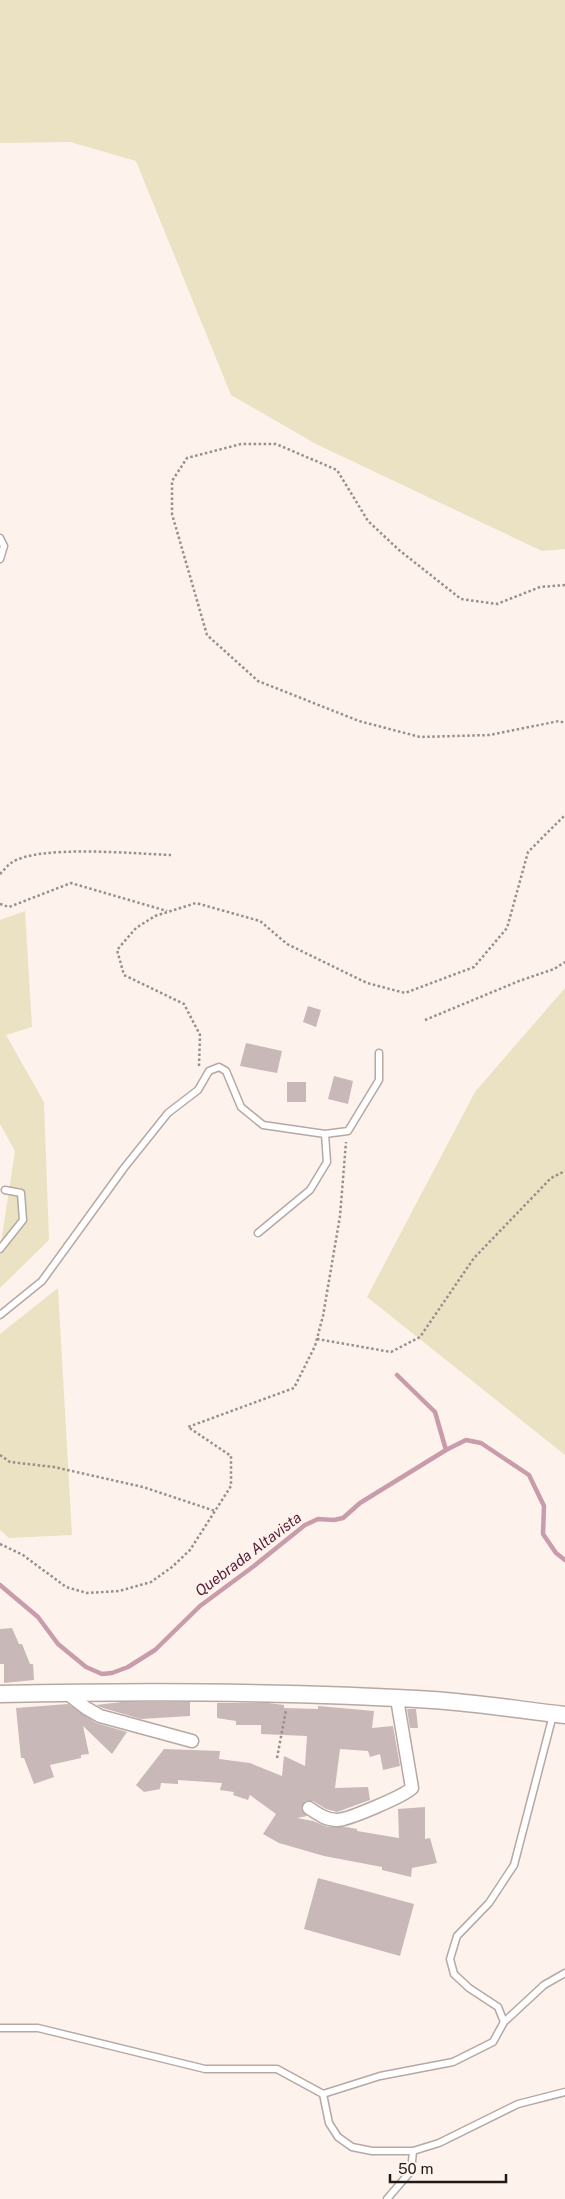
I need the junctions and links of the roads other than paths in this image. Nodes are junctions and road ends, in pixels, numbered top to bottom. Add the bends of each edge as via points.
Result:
1 (0, 538) edge
2 (0, 559) edge
3 (379, 1053) dead end
4 (324, 1134) junction
5 (5, 1190) dead end
6 (258, 1233) dead end
7 (0, 1249) edge
8 (0, 1315) edge
9 (0, 1694) edge
10 (68, 1694) junction
11 (397, 1699) junction
12 (559, 1714) edge
13 (192, 1741) dead end
14 (309, 1808) dead end
15 (565, 1973) edge
16 (504, 2022) junction
17 (0, 2028) edge
18 (565, 2092) edge
19 (323, 2094) junction
20 (413, 2151) junction
21 (387, 2199) edge

1 - 2 lane via 4,546
3 - 4 lane via 379,1080 348,1131
4 - 6 lane via 327,1162 310,1190
4 - 8 lane via 263,1124 241,1107 226,1071 218,1066 209,1071 198,1090 168,1113 124,1168 42,1281
5 - 7 lane via 22,1192 23,1220
9 - 10 street
10 - 11 street via 218,1692
10 - 13 street via 100,1716
11 - 12 street
11 - 14 street via 412,1788 377,1806 337,1820 322,1817
12 - 16 lane via 514,1865 488,1903 457,1936 450,1959 454,1974 468,1988 498,2007
15 - 16 lane via 544,1985
16 - 19 lane via 493,2042 453,2062 380,2076
17 - 19 lane via 38,2028 205,2069 277,2070
18 - 20 lane via 518,2104 440,2143
19 - 20 lane via 329,2122 338,2137 352,2147 372,2151
20 - 21 lane via 411,2171

